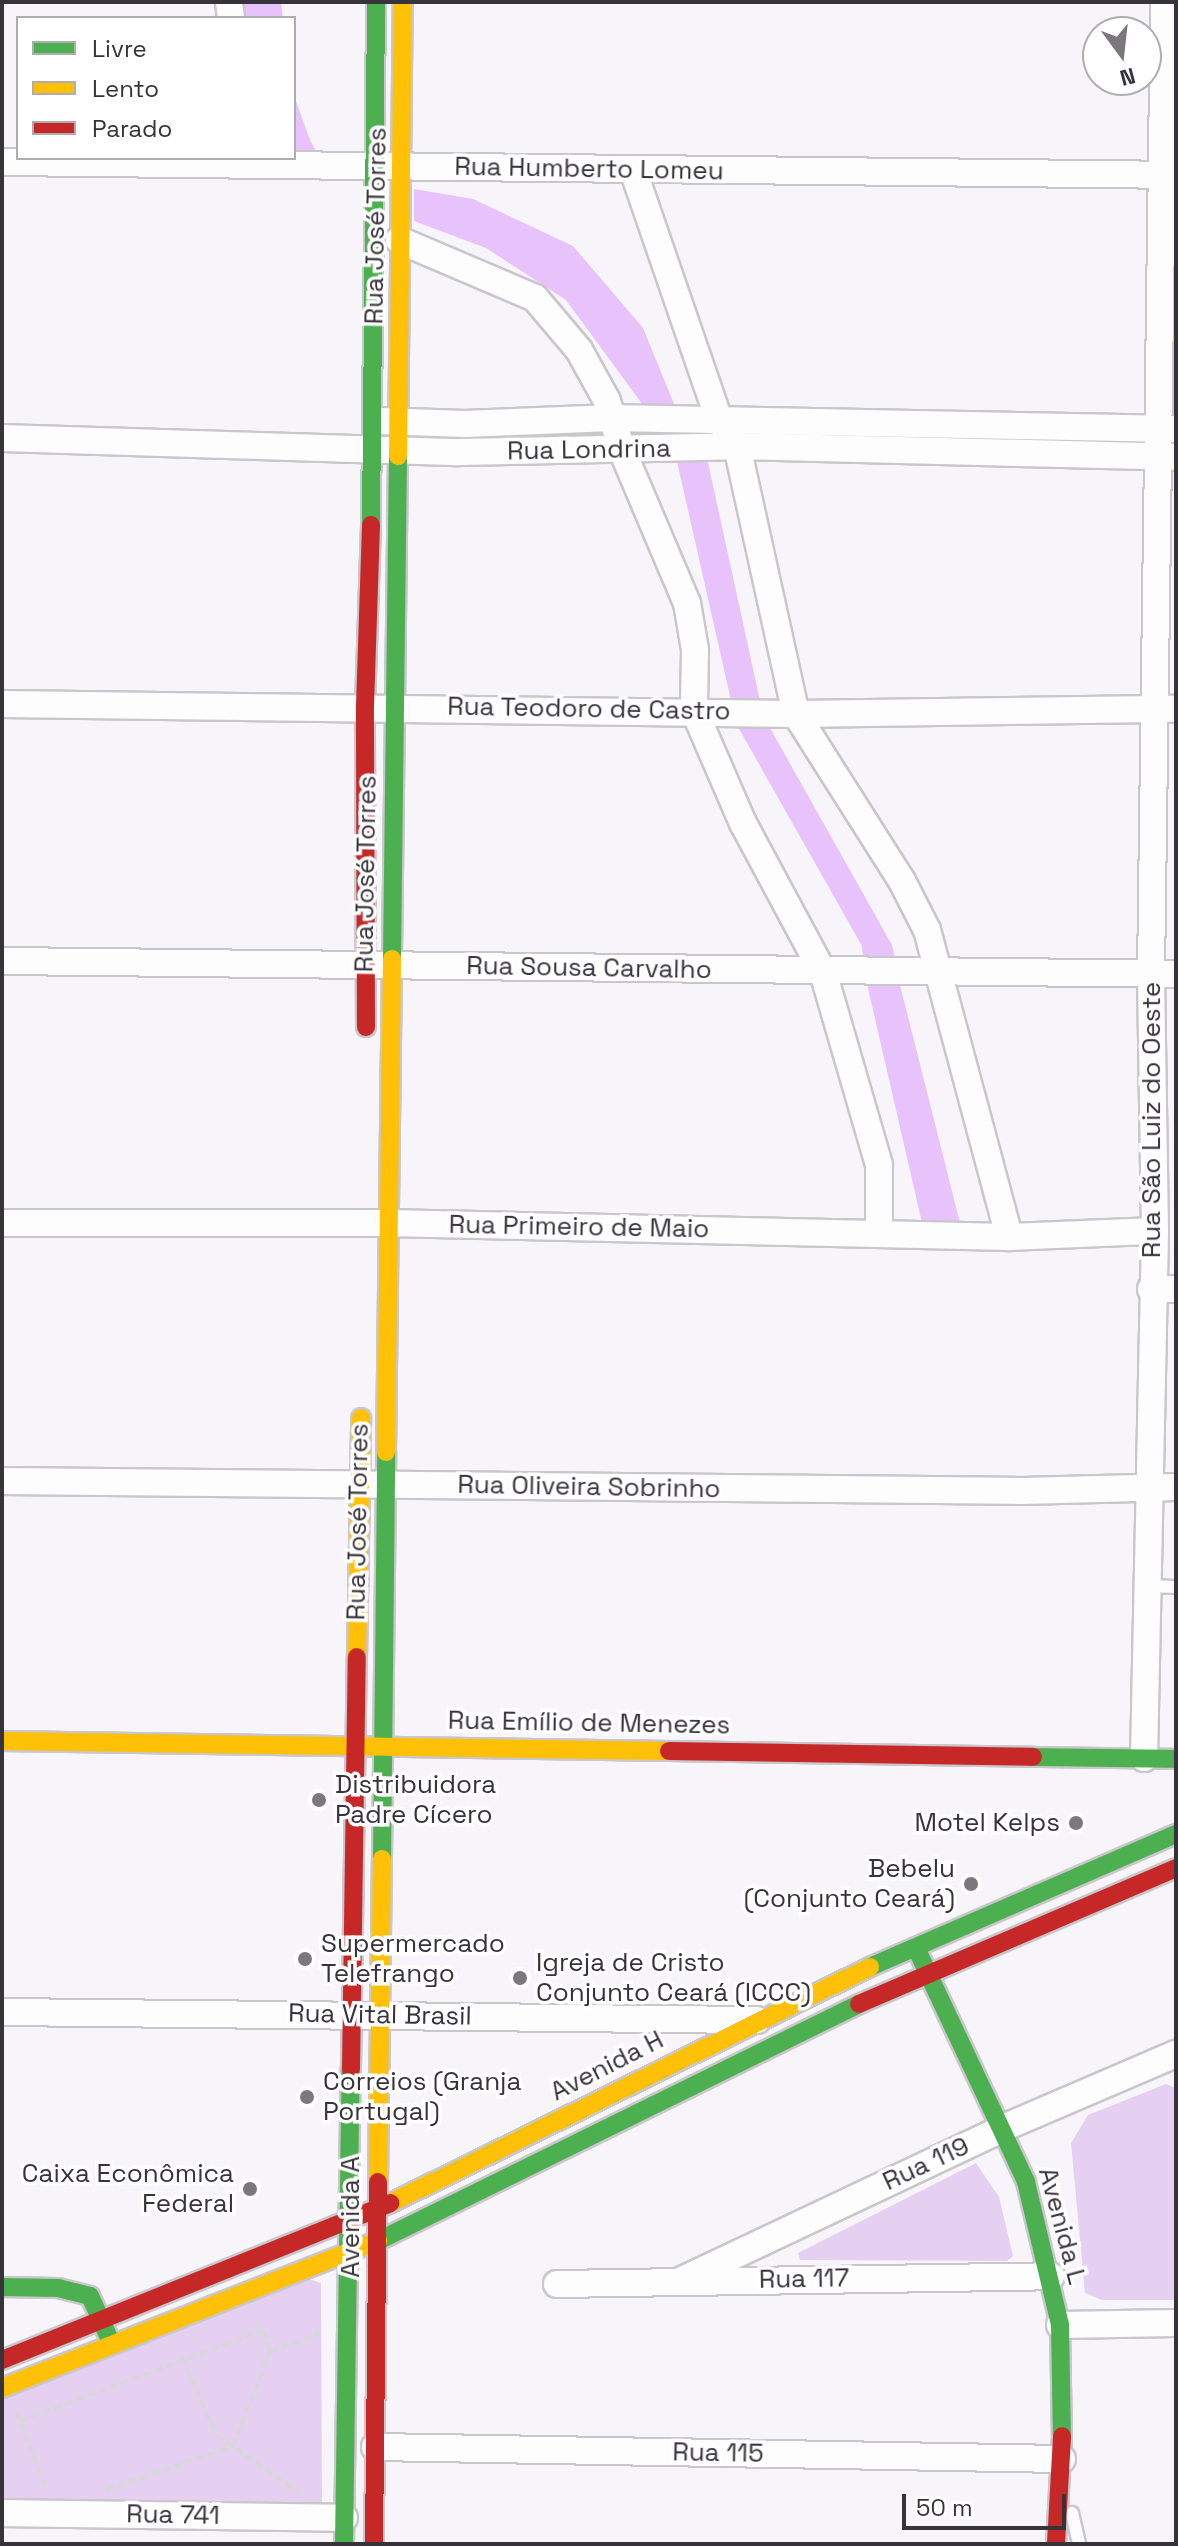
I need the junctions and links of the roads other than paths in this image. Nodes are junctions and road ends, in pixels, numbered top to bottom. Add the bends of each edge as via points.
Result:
1 (376, 2) edge
2 (403, 2) edge
3 (1164, 2) edge
4 (2, 162) edge
5 (252, 162) edge
6 (390, 165) junction
7 (633, 170) junction
8 (1169, 175) edge
9 (399, 240) junction
10 (612, 418) junction
11 (374, 420) junction
12 (719, 420) junction
13 (402, 422) junction
14 (1167, 429) edge
15 (2, 438) edge
16 (737, 446) junction
17 (387, 450) junction
18 (622, 450) junction
19 (1167, 456) edge
20 (2, 704) edge
21 (365, 706) junction
22 (394, 706) junction
23 (1165, 709) edge
24 (694, 710) junction
25 (796, 714) junction
26 (2, 961) edge
27 (379, 964) junction
28 (940, 970) junction
29 (823, 972) junction
30 (1164, 974) edge
31 (366, 1040) dead end
32 (1166, 1159) edge
33 (2, 1223) edge
34 (369, 1224) junction
35 (1155, 1231) junction
36 (879, 1234) junction
37 (1009, 1237) junction
38 (1163, 1289) edge
39 (361, 1393) dead end
40 (2, 1481) edge
41 (372, 1485) junction
42 (1149, 1487) junction
43 (1176, 1487) edge
44 (1148, 1586) junction
45 (1176, 1587) edge
46 (2, 1741) edge
47 (356, 1746) junction
48 (382, 1746) junction
49 (1144, 1758) junction
50 (1176, 1759) edge
51 (1176, 1834) edge
52 (1176, 1868) edge
53 (915, 1945) junction
54 (927, 1971) junction
55 (2, 2012) edge
56 (351, 2014) junction
57 (383, 2015) junction
58 (757, 2020) junction
59 (1176, 2054) edge
60 (1003, 2128) junction
61 (379, 2209) junction
62 (350, 2221) junction
63 (378, 2241) junction
64 (350, 2251) junction
65 (1051, 2276) junction
66 (680, 2281) junction
67 (557, 2284) dead end
68 (2, 2287) edge
69 (102, 2320) junction
70 (1176, 2323) edge
71 (1060, 2325) junction
72 (112, 2346) junction
73 (2, 2360) edge
74 (7, 2394) edge
75 (375, 2447) junction
76 (1062, 2459) junction
77 (2, 2513) edge
78 (344, 2518) junction
79 (1077, 2540) edge
80 (344, 2544) edge
81 (374, 2544) edge
82 (1056, 2544) edge

1 - 6 street, Rua José Torres
2 - 6 street, Rua José Torres
3 - 8 street, Rua São Luiz do Oeste
4 - 5 street, Rua Humberto Lomeu
5 - 6 street, Rua Humberto Lomeu
6 - 7 street, Rua Humberto Lomeu
6 - 9 street, Rua José Torres
6 - 11 street, Rua José Torres
7 - 8 street, Rua Humberto Lomeu
7 - 12 street
8 - 14 street, Rua São Luiz do Oeste
9 - 10 street via 535,298 579,350
9 - 13 street, Rua José Torres
10 - 12 street, Rua Londrina
10 - 13 street, Rua Londrina
10 - 18 street
11 - 13 street, Rua Londrina
11 - 17 street, Rua José Torres
12 - 14 street, Rua Londrina
12 - 16 street
13 - 17 street, Rua José Torres
14 - 19 street, Rua São Luiz do Oeste
15 - 17 street, Rua Londrina
16 - 18 street, Rua Londrina
16 - 19 street, Rua Londrina
16 - 25 street
17 - 18 street, Rua Londrina
17 - 21 street, Rua José Torres
17 - 22 street, Rua José Torres
18 - 24 street via 687,603 695,650
19 - 23 street, Rua São Luiz do Oeste
20 - 21 street, Rua Teodoro de Castro
21 - 22 street, Rua Teodoro de Castro
21 - 27 street, Rua José Torres
22 - 24 street, Rua Teodoro de Castro
22 - 27 street, Rua José Torres
23 - 25 street, Rua Teodoro de Castro
23 - 30 street, Rua São Luiz do Oeste
24 - 25 street, Rua Teodoro de Castro
24 - 29 street via 743,823
25 - 28 street via 902,881
26 - 27 street, Rua Sousa Carvalho
27 - 29 street, Rua Sousa Carvalho
27 - 31 street, Rua José Torres
27 - 34 street, Rua José Torres
28 - 29 street, Rua Sousa Carvalho
28 - 30 street, Rua Sousa Carvalho
28 - 37 street
29 - 36 street via 879,1165
30 - 32 street, Rua São Luiz do Oeste
32 - 35 street, Rua São Luiz do Oeste
33 - 34 street, Rua Primeiro de Maio
34 - 36 street, Rua Primeiro de Maio
34 - 41 street, Rua José Torres
35 - 37 street, Rua Primeiro de Maio
35 - 38 street, Rua São Luiz do Oeste
36 - 37 street, Rua Primeiro de Maio
38 - 42 street, Rua São Luiz do Oeste
39 - 41 street, Rua José Torres
40 - 41 street, Rua Oliveira Sobrinho
41 - 42 street, Rua Oliveira Sobrinho via 1006,1491
41 - 47 street, Rua José Torres
41 - 48 street, Rua José Torres
42 - 43 street, Rua Oliveira Sobrinho
42 - 44 street, Rua São Luiz do Oeste
44 - 45 lane
44 - 49 street, Rua São Luiz do Oeste
46 - 47 street, Rua Emílio de Menezes
47 - 48 street, Rua Emílio de Menezes
47 - 56 street, Avenida A
48 - 49 street, Rua Emílio de Menezes
48 - 57 street, Avenida A
49 - 50 street, Rua Emílio de Menezes
51 - 53 street, Avenida H
52 - 54 street
53 - 54 street, Avenida L
53 - 58 street, Avenida H
54 - 60 street, Avenida L
54 - 63 street
55 - 56 street, Rua Vital Brasil
56 - 57 street, Rua Vital Brasil
56 - 62 street, Avenida A
57 - 58 street, Rua Vital Brasil
57 - 61 street, Avenida A
58 - 61 street, Avenida H
59 - 60 street, Rua 119
60 - 65 street, Avenida L via 1026,2182
60 - 66 street, Rua 119
61 - 62 street, Avenida H
61 - 63 street, Avenida A
62 - 64 street, Avenida A
62 - 69 street, Avenida H
63 - 64 street
63 - 75 street, Avenida A
64 - 72 street
64 - 78 street, Avenida A
65 - 66 street, Rua 117
65 - 71 street, Avenida L
66 - 67 street, Rua 117
68 - 69 street via 58,2288 90,2296
69 - 72 street
69 - 73 street, Avenida H
70 - 71 street
71 - 76 street, Avenida L
72 - 74 street
75 - 76 street, Rua 115
75 - 81 street, Avenida A
76 - 79 lane
76 - 82 street, Avenida L
77 - 78 street, Rua 741
78 - 80 street, Avenida A

